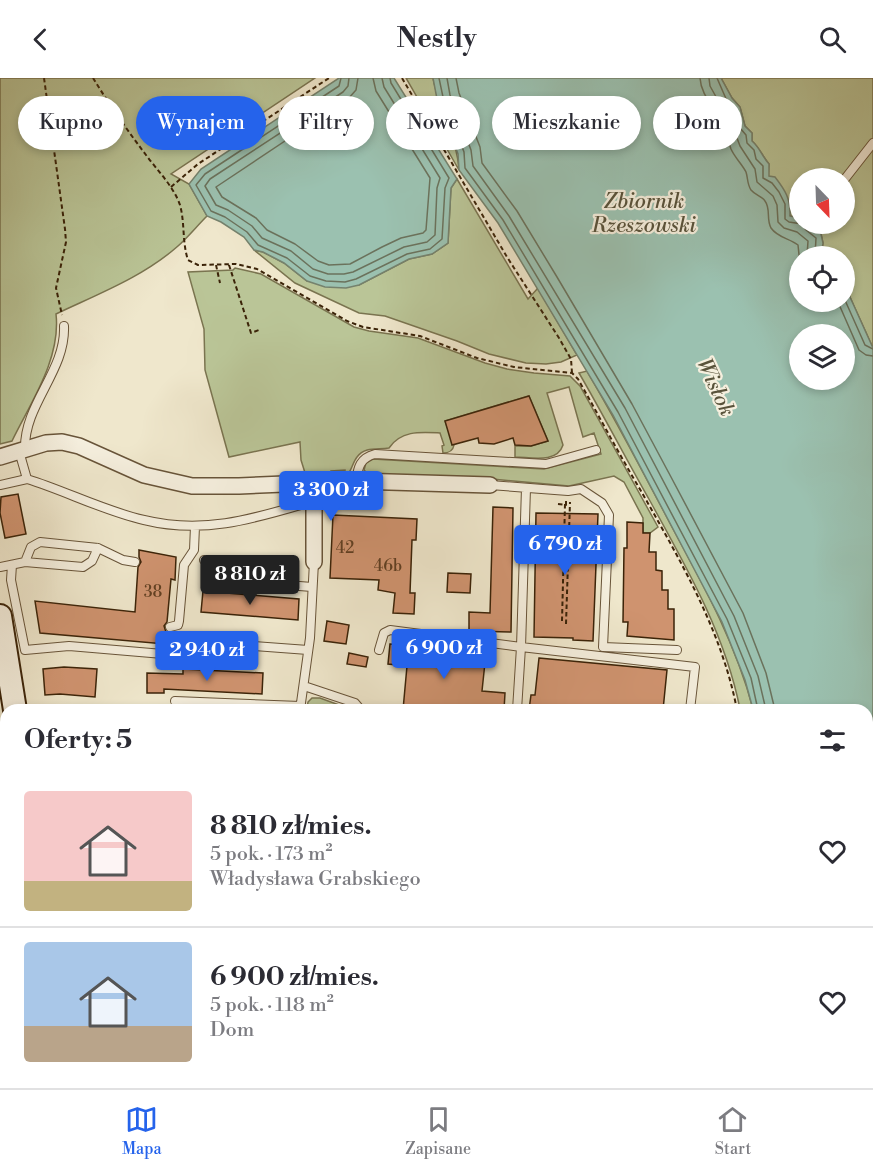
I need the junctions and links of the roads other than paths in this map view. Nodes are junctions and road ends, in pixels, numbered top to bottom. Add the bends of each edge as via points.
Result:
1 (873, 143) edge
2 (853, 168) edge
3 (64, 326) road end
4 (22, 450) junction
5 (596, 450) dead end
6 (0, 457) edge
7 (27, 479) junction
8 (356, 481) junction
9 (314, 483) junction
10 (0, 485) edge
11 (490, 485) joint
12 (526, 488) junction
13 (315, 501) junction
14 (195, 526) junction
15 (98, 548) junction
16 (204, 560) dead end
17 (25, 562) junction
18 (135, 562) dead end
19 (314, 562) joint
20 (12, 565) junction
21 (0, 567) edge
22 (312, 587) junction
23 (0, 616) edge
24 (170, 627) dead end
25 (197, 642) dead end
26 (520, 648) junction
27 (308, 650) junction
28 (380, 650) dead end
29 (677, 650) dead end
30 (15, 652) junction
31 (163, 654) dead end
32 (303, 686) junction
33 (175, 701) dead end
34 (15, 704) edge
35 (229, 704) edge
36 (301, 704) edge
37 (356, 704) edge
38 (517, 704) edge
39 (691, 704) edge

1 - 2 lane
3 - 4 lane via 61,354 30,418
4 - 6 street
4 - 7 lane
4 - 9 street via 46,443 69,443 144,475 192,486
5 - 8 lane via 546,464 375,454 359,464
7 - 10 lane
7 - 14 lane via 115,512
8 - 9 street
8 - 11 street
9 - 13 street
11 - 12 lane
12 - 26 lane
12 - 29 lane via 581,489 602,503 609,515 603,647
13 - 14 lane via 245,521
13 - 19 street
14 - 24 lane via 194,550 184,565 179,621
15 - 17 lane via 92,561 83,567
15 - 17 lane via 40,542 31,547
15 - 18 lane
16 - 22 lane via 274,584
17 - 20 lane
19 - 22 lane
20 - 21 lane
20 - 30 lane
22 - 27 lane
23 - 30 street
25 - 27 lane
26 - 28 lane via 390,630 384,633
26 - 38 lane
26 - 39 lane via 695,668
27 - 32 lane
30 - 31 lane via 69,646
30 - 34 street
32 - 36 lane
32 - 37 lane
33 - 35 lane

